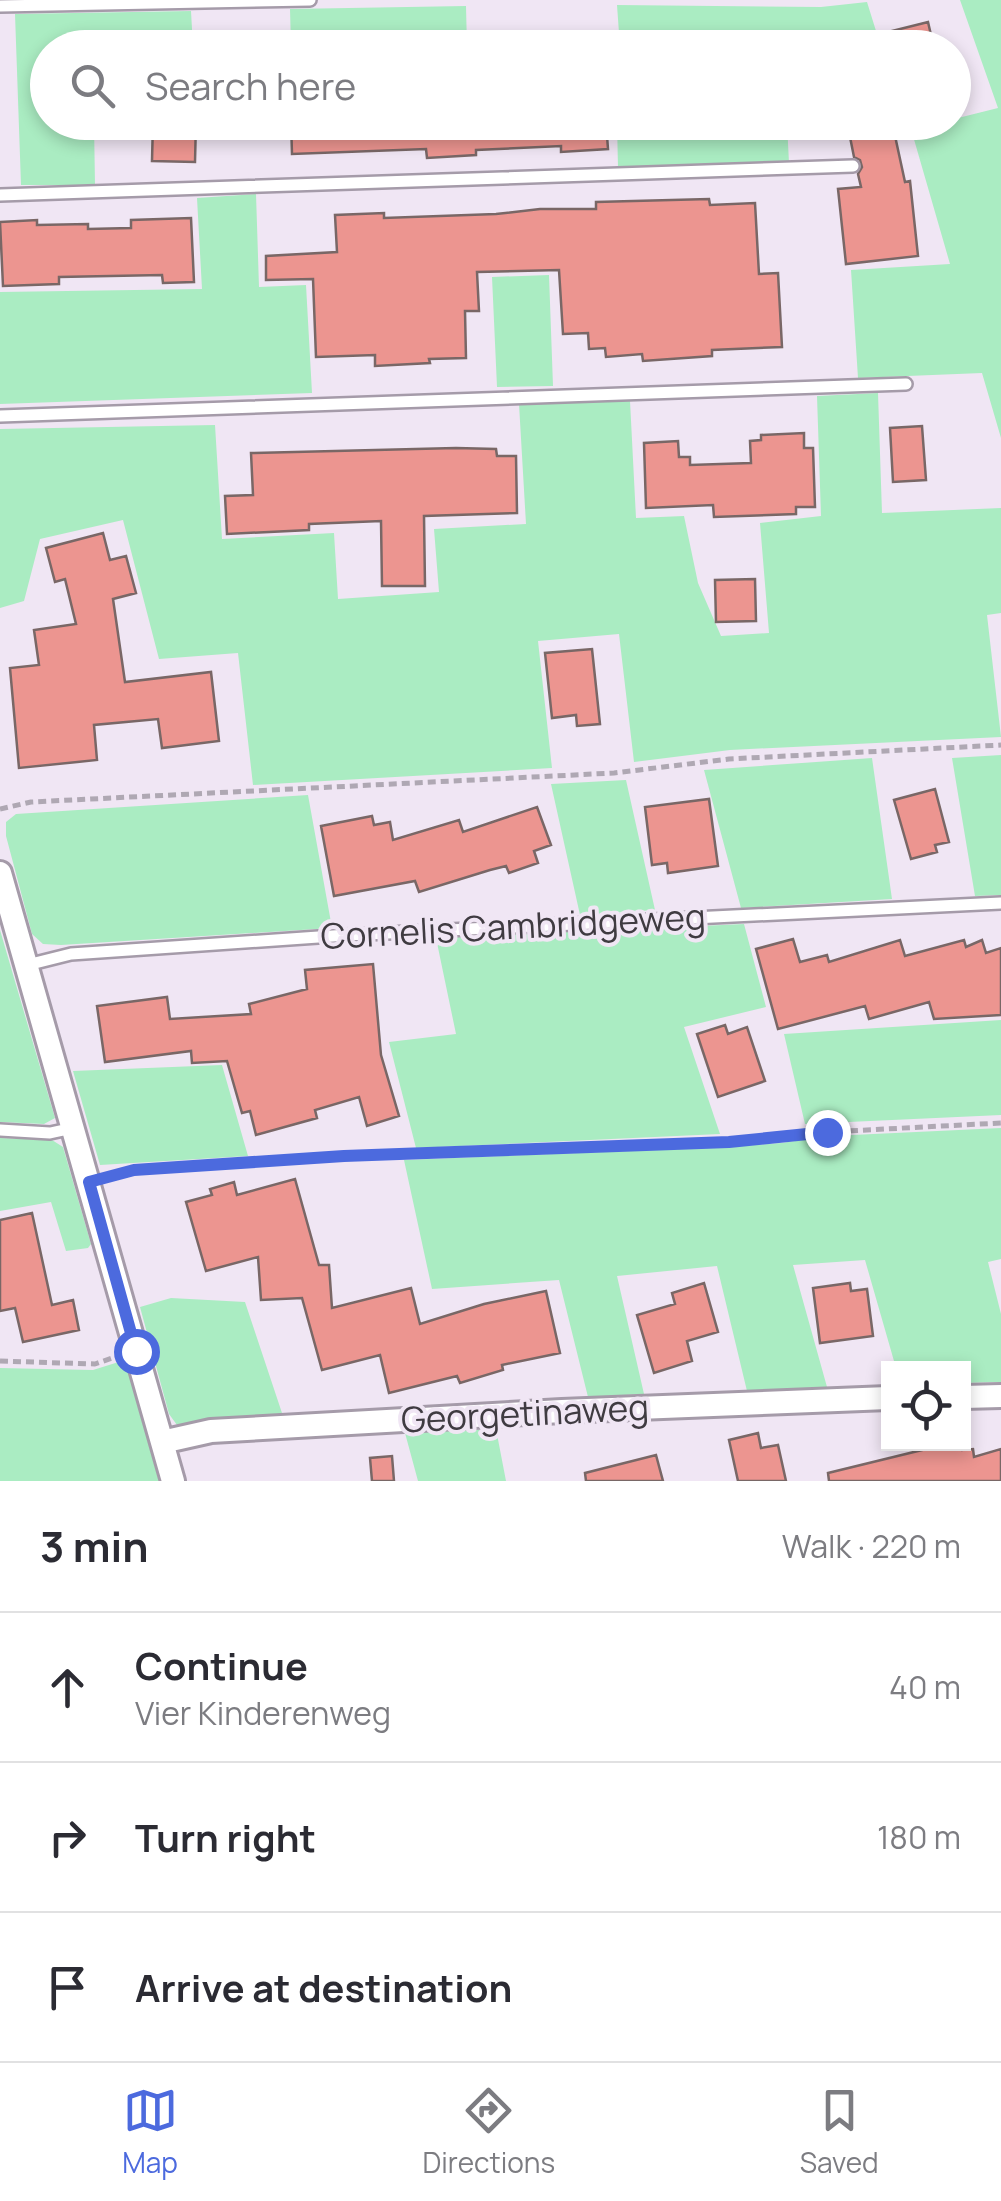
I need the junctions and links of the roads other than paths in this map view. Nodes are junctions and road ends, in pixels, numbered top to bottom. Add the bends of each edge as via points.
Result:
1 (310, 0) edge
2 (0, 6) edge
3 (854, 166) dead end
4 (0, 195) edge
5 (906, 384) dead end
6 (0, 416) edge
7 (0, 873) edge
8 (1001, 904) edge
9 (27, 966) junction
10 (74, 1128) junction
11 (0, 1130) edge
12 (1001, 1396) edge
13 (971, 1397) edge
14 (881, 1398) edge
15 (162, 1442) junction
16 (173, 1481) edge

1 - 2 lane
3 - 4 lane
5 - 6 lane
7 - 9 street
8 - 9 lane, Cornelis Cambridgeweg via 347,934 71,954
9 - 10 street
10 - 11 lane
10 - 15 street
12 - 13 street
14 - 15 street, Georgetinaweg via 231,1430
15 - 16 street

